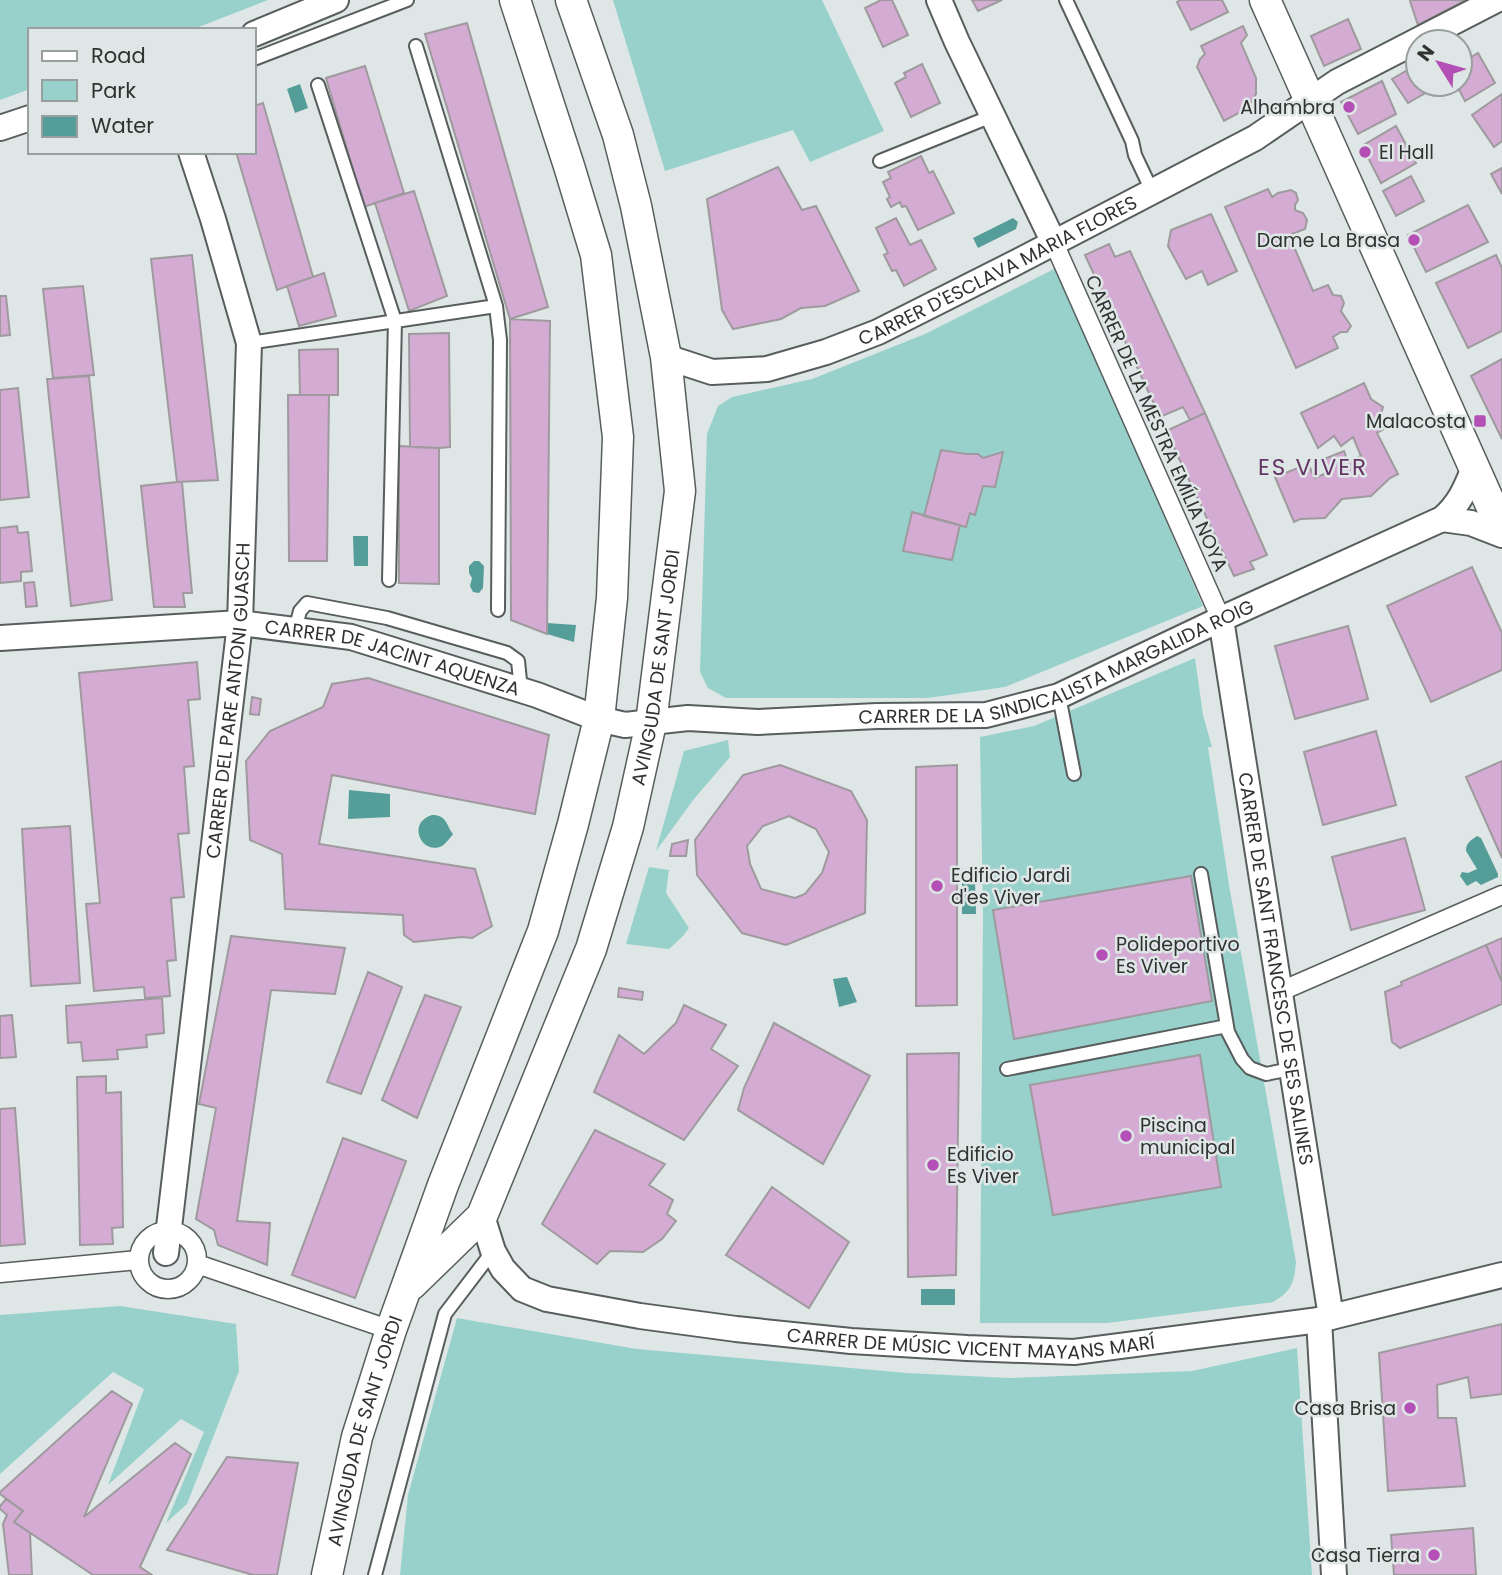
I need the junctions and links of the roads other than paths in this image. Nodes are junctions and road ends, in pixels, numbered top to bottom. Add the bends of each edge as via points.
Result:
1 (336, 0) edge
2 (407, 0) edge
3 (514, 0) edge
4 (571, 0) edge
5 (939, 0) edge
6 (1066, 0) edge
7 (1265, 0) edge
8 (1496, 0) edge
9 (256, 33) edge
10 (416, 46) dead end
11 (256, 58) edge
12 (318, 85) dead end
13 (1310, 99) junction
14 (992, 116) junction
15 (28, 119) edge
16 (0, 128) edge
17 (192, 154) edge
18 (880, 161) dead end
19 (1152, 191) junction
20 (1054, 243) junction
21 (496, 306) junction
22 (395, 321) junction
23 (249, 343) junction
24 (666, 357) junction
25 (1474, 468) junction
26 (1495, 494) edge
27 (1442, 519) junction
28 (1502, 533) edge
29 (389, 580) dead end
30 (498, 610) dead end
31 (1221, 619) junction
32 (240, 623) junction
33 (0, 638) edge
34 (1059, 695) junction
35 (599, 719) junction
36 (651, 723) junction
37 (1074, 774) dead end
38 (1201, 874) dead end
39 (1502, 895) edge
40 (1279, 992) junction
41 (1227, 1026) junction
42 (1007, 1069) dead end
43 (1291, 1069) junction
44 (482, 1216) junction
45 (167, 1242) junction
46 (493, 1251) junction
47 (138, 1259) junction
48 (197, 1264) junction
49 (0, 1273) edge
50 (1502, 1275) edge
51 (407, 1289) junction
52 (1325, 1319) junction
53 (391, 1330) junction
54 (327, 1575) edge
55 (375, 1575) edge
56 (1334, 1575) edge

1 - 9 street
2 - 11 lane
3 - 35 street, AVINGUDA DE SANT JORDI via 596,255 618,437 612,598
4 - 24 street, AVINGUDA DE SANT JORDI via 618,135
5 - 14 street
6 - 19 lane
7 - 13 street
8 - 13 street, CARRER D'ESCLAVA MARIA FLORES
10 - 21 lane
12 - 22 lane
13 - 19 street, CARRER D'ESCLAVA MARIA FLORES via 1255,138
13 - 25 street
14 - 18 lane
14 - 20 street
15 - 16 street
17 - 23 street, CARRER DEL PARE ANTONI GUASCH
19 - 20 street, CARRER D'ESCLAVA MARIA FLORES
20 - 24 street, CARRER D'ESCLAVA MARIA FLORES via 878,332 826,352 766,369 712,372
20 - 31 street, CARRER DE LA MESTRA EMÍLIA NOYA
21 - 22 lane
21 - 30 lane via 500,340
22 - 23 lane
22 - 29 lane
23 - 32 street, CARRER DEL PARE ANTONI GUASCH
24 - 36 street, AVINGUDA DE SANT JORDI via 681,491
25 - 26 street
25 - 27 street, CARRER DE LA SINDICALISTA MARGALIDA ROIG via 1461,498
26 - 28 street
27 - 28 street
27 - 31 street, CARRER DE LA SINDICALISTA MARGALIDA ROIG
31 - 34 street, CARRER DE LA SINDICALISTA MARGALIDA ROIG
31 - 40 street, CARRER DE SANT FRANCESC DE SES SALINES
32 - 33 street, CARRER DE JACINT AQUENZA
32 - 35 street, CARRER DE JACINT AQUENZA via 351,637
32 - 45 street, CARRER DEL PARE ANTONI GUASCH
34 - 36 street, CARRER DE LA SINDICALISTA MARGALIDA ROIG via 986,715 758,722 688,718
34 - 37 lane
35 - 36 street, CARRER DE JACINT AQUENZA via 625,725
35 - 51 street, AVINGUDA DE SANT JORDI via 542,932
36 - 44 street, AVINGUDA DE SANT JORDI via 628,827 591,949
38 - 41 lane
39 - 40 street
40 - 43 street, CARRER DE SANT FRANCESC DE SES SALINES
41 - 42 lane
41 - 43 lane via 1250,1068 1266,1074
43 - 52 street, CARRER DE SANT FRANCESC DE SES SALINES
44 - 46 street, CARRER DE MÚSIC VICENT MAYANS MARÍ
44 - 51 street, AVINGUDA DE SANT JORDI
45 - 47 street via 153,1234 142,1245
45 - 48 street via 184,1235 195,1248
46 - 52 street, CARRER DE MÚSIC VICENT MAYANS MARÍ via 522,1289 547,1299 654,1318 851,1341 1074,1352
46 - 55 lane via 445,1314
47 - 48 street via 146,1280 166,1290 187,1283
47 - 49 street
48 - 53 street
50 - 52 street, CARRER DE MÚSIC VICENT MAYANS MARÍ
51 - 53 street, AVINGUDA DE SANT JORDI
52 - 56 street, CARRER DE SANT FRANCESC DE SES SALINES
53 - 54 street, AVINGUDA DE SANT JORDI via 357,1437

